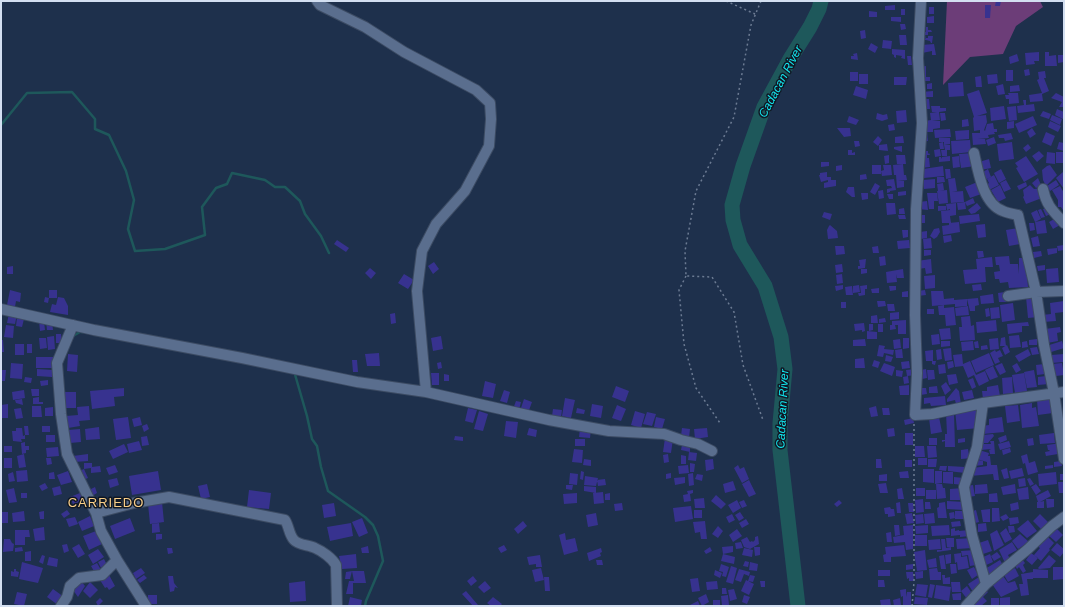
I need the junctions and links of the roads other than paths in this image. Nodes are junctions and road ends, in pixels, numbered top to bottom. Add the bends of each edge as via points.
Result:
1 (317, 1) edge
2 (921, 1) edge
3 (974, 153) dead end
4 (1043, 189) dead end
5 (1064, 222) edge
6 (1064, 291) edge
7 (1036, 292) junction
8 (1008, 296) dead end
9 (1, 310) edge
10 (73, 325) junction
11 (426, 392) junction
12 (1059, 392) edge
13 (983, 403) junction
14 (712, 451) dead end
15 (1064, 459) edge
16 (96, 513) junction
17 (1064, 518) edge
18 (117, 560) junction
19 (986, 584) junction
20 (61, 606) edge
21 (146, 606) edge
22 (337, 606) edge
23 (966, 606) edge

1 - 11 street via 320,5 365,27 404,52 476,90 490,103 490,146 465,191 436,224 422,251 417,291
2 - 13 street via 918,58 922,123 916,209 915,415
3 - 7 street via 980,179 993,204 1002,211 1018,215
4 - 5 street via 1050,209
6 - 7 street
7 - 8 street
7 - 12 street via 1044,345
9 - 10 street
10 - 11 street via 357,382
10 - 16 street via 58,363 61,414 67,454
11 - 14 street via 609,431 664,434
12 - 13 street
12 - 15 street
13 - 19 street via 977,447 964,487 972,535
16 - 18 street via 101,531
16 - 22 street via 169,497 285,520 296,542 315,548 334,560
17 - 19 street
18 - 20 street via 102,575 79,578 70,586
18 - 21 street
19 - 23 street

